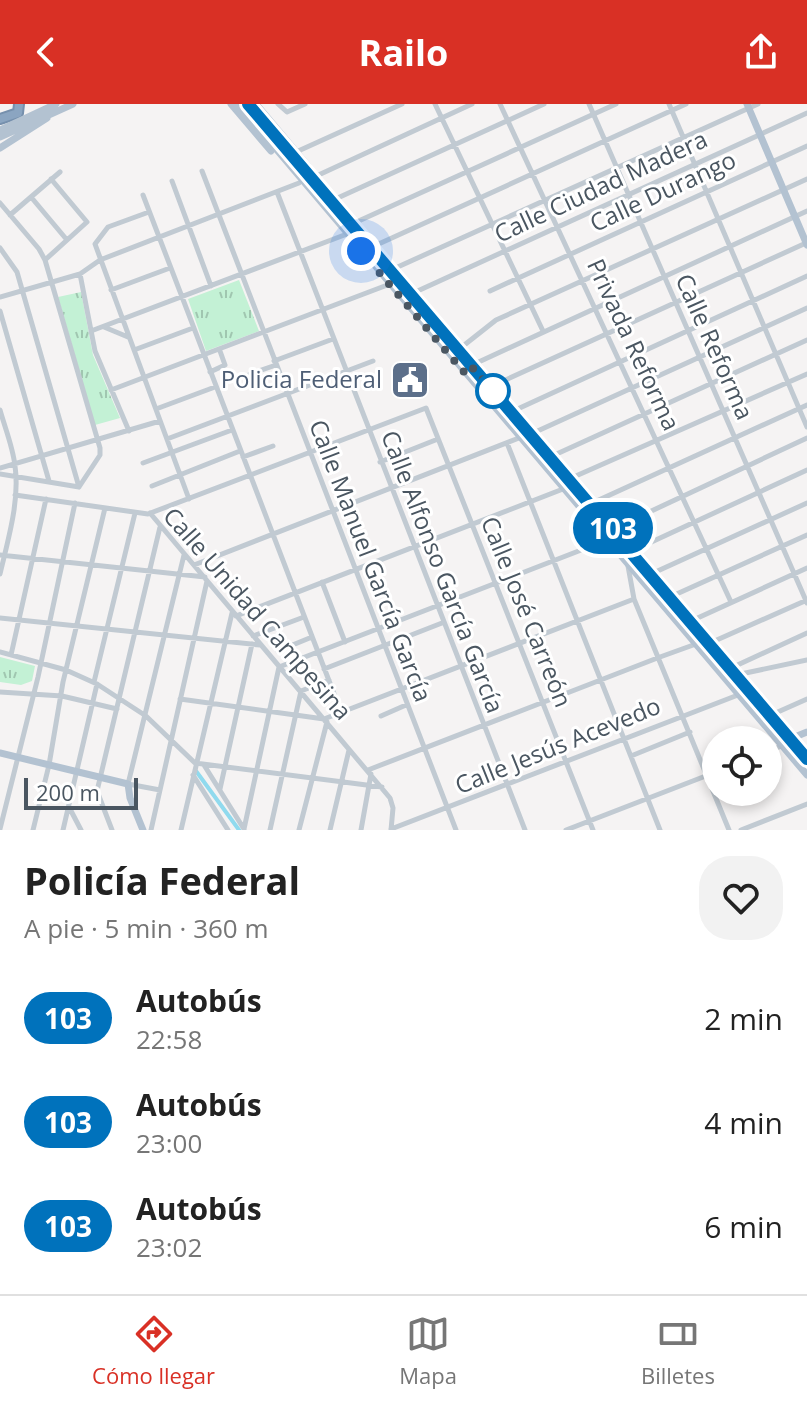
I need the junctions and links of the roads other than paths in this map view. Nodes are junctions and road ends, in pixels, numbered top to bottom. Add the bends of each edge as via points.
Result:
1 (19, 104) edge
2 (73, 104) edge
3 (232, 104) edge
4 (248, 104) edge
5 (279, 104) edge
6 (305, 104) edge
7 (402, 104) edge
8 (435, 104) edge
9 (472, 104) edge
10 (500, 104) edge
11 (544, 104) edge
12 (589, 104) edge
13 (616, 104) edge
14 (686, 104) edge
15 (758, 104) edge
16 (59, 106) edge
17 (258, 106) edge
18 (748, 106) edge
19 (670, 107) edge
20 (807, 113) edge
21 (593, 114) junction
22 (442, 118) junction
23 (0, 119) edge
24 (508, 120) junction
25 (0, 130) edge
26 (760, 134) junction
27 (0, 137) edge
28 (683, 137) junction
29 (605, 141) junction
30 (454, 145) junction
31 (807, 146) edge
32 (0, 148) edge
33 (521, 148) junction
34 (296, 152) junction
35 (772, 162) junction
36 (694, 165) junction
37 (617, 168) junction
38 (202, 171) dead end
39 (467, 171) junction
40 (60, 172) dead end
41 (533, 174) junction
42 (312, 178) junction
43 (51, 179) junction
44 (807, 179) edge
45 (172, 181) dead end
46 (302, 184) junction
47 (783, 190) junction
48 (277, 192) junction
49 (706, 192) junction
50 (143, 195) dead end
51 (628, 195) junction
52 (31, 197) junction
53 (480, 198) junction
54 (331, 201) junction
55 (545, 201) junction
56 (0, 203) edge
57 (807, 211) edge
58 (149, 212) junction
59 (10, 215) junction
60 (218, 215) junction
61 (795, 217) junction
62 (718, 219) junction
63 (640, 222) junction
64 (352, 224) junction
65 (492, 225) junction
66 (188, 227) junction
67 (558, 227) junction
68 (347, 234) junction
69 (159, 238) junction
70 (67, 240) junction
71 (807, 244) edge
72 (730, 246) junction
73 (372, 247) junction
74 (0, 248) edge
75 (652, 249) junction
76 (504, 251) junction
77 (299, 252) junction
78 (571, 254) junction
79 (45, 260) junction
80 (100, 260) junction
81 (170, 268) junction
82 (391, 270) junction
83 (741, 273) junction
84 (80, 274) junction
85 (240, 275) junction
86 (807, 276) edge
87 (664, 277) junction
88 (517, 278) junction
89 (583, 281) junction
90 (51, 282) junction
91 (390, 284) junction
92 (211, 286) junction
93 (111, 290) junction
94 (22, 291) junction
95 (490, 291) dead end
96 (411, 294) junction
97 (0, 297) edge
98 (182, 298) junction
99 (753, 301) junction
100 (675, 303) junction
101 (530, 305) junction
102 (596, 307) junction
103 (807, 308) edge
104 (0, 311) edge
105 (322, 311) junction
106 (123, 320) junction
107 (103, 327) junction
108 (193, 328) junction
109 (764, 328) junction
110 (91, 331) junction
111 (543, 331) junction
112 (688, 331) junction
113 (263, 333) junction
114 (608, 333) junction
115 (129, 338) junction
116 (333, 339) junction
117 (807, 340) edge
118 (134, 350) junction
119 (457, 350) junction
120 (220, 351) junction
121 (776, 354) junction
122 (204, 357) junction
123 (699, 358) junction
124 (373, 361) dead end
125 (621, 361) junction
126 (275, 363) junction
127 (470, 365) junction
128 (345, 370) junction
129 (210, 372) junction
130 (464, 372) junction
131 (250, 374) dead end
132 (807, 374) edge
133 (145, 379) junction
134 (788, 382) junction
135 (711, 384) junction
136 (215, 387) junction
137 (490, 387) junction
138 (634, 388) junction
139 (111, 390) junction
140 (286, 393) junction
141 (807, 405) edge
142 (156, 409) junction
143 (799, 409) junction
144 (0, 410) edge
145 (511, 412) junction
146 (723, 412) junction
147 (646, 414) junction
148 (227, 416) junction
149 (160, 421) junction
150 (807, 427) edge
151 (367, 429) junction
152 (232, 430) junction
153 (129, 431) junction
154 (531, 434) junction
155 (519, 438) junction
156 (734, 438) junction
157 (807, 438) edge
158 (167, 439) junction
159 (439, 439) junction
160 (97, 440) junction
161 (658, 441) junction
162 (507, 443) junction
163 (273, 446) dead end
164 (68, 448) junction
165 (172, 452) junction
166 (309, 452) junction
167 (241, 454) junction
168 (42, 456) junction
169 (550, 457) junction
170 (380, 462) junction
171 (15, 463) junction
172 (143, 463) dead end
173 (449, 466) junction
174 (746, 466) junction
175 (670, 468) junction
176 (807, 470) edge
177 (0, 471) edge
178 (249, 474) junction
179 (181, 475) junction
180 (16, 476) junction
181 (569, 479) junction
182 (49, 481) junction
183 (152, 486) dead end
184 (79, 487) junction
185 (391, 489) junction
186 (563, 489) junction
187 (759, 492) junction
188 (683, 494) junction
189 (15, 495) junction
190 (46, 499) junction
191 (189, 499) junction
192 (532, 502) junction
193 (75, 503) junction
194 (807, 503) edge
195 (590, 504) junction
196 (105, 508) junction
197 (332, 512) junction
198 (135, 513) junction
199 (150, 513) junction
200 (770, 519) junction
201 (695, 521) junction
202 (472, 525) junction
203 (161, 526) junction
204 (613, 529) junction
205 (273, 533) junction
206 (807, 535) edge
207 (607, 540) junction
208 (783, 547) junction
209 (413, 548) junction
210 (707, 548) junction
211 (632, 551) junction
212 (184, 554) junction
213 (2, 555) edge
214 (32, 558) junction
215 (62, 561) junction
216 (555, 562) junction
217 (626, 562) junction
218 (92, 565) junction
219 (194, 565) junction
220 (122, 568) junction
221 (807, 568) edge
222 (354, 570) junction
223 (150, 571) junction
224 (0, 574) edge
225 (651, 574) junction
226 (794, 574) junction
227 (179, 575) junction
228 (719, 575) junction
229 (206, 579) junction
230 (322, 582) junction
231 (496, 585) junction
232 (242, 588) dead end
233 (294, 592) junction
234 (670, 597) junction
235 (634, 599) junction
236 (807, 601) edge
237 (731, 602) junction
238 (436, 607) junction
239 (251, 609) junction
240 (234, 614) junction
241 (304, 617) junction
242 (0, 618) edge
243 (19, 621) junction
244 (579, 621) junction
245 (691, 621) junction
246 (48, 623) junction
247 (442, 623) junction
248 (77, 626) junction
249 (107, 630) junction
250 (377, 630) junction
251 (137, 633) junction
252 (807, 633) edge
253 (165, 636) junction
254 (253, 636) junction
255 (312, 637) junction
256 (194, 639) junction
257 (224, 642) junction
258 (345, 642) junction
259 (710, 643) junction
260 (252, 644) junction
261 (519, 644) junction
262 (696, 644) junction
263 (260, 645) junction
264 (383, 646) junction
265 (278, 651) dead end
266 (0, 652) edge
267 (318, 653) junction
268 (11, 655) junction
269 (660, 657) junction
270 (807, 660) edge
271 (40, 662) junction
272 (279, 667) junction
273 (460, 667) junction
274 (324, 669) junction
275 (66, 670) junction
276 (734, 672) junction
277 (329, 680) junction
278 (601, 680) junction
279 (95, 683) junction
280 (400, 690) junction
281 (301, 691) junction
282 (1, 692) edge
283 (33, 695) junction
284 (738, 695) junction
285 (62, 696) junction
286 (121, 699) junction
287 (180, 699) junction
288 (807, 699) edge
289 (0, 700) edge
290 (91, 702) junction
291 (209, 704) junction
292 (543, 704) junction
293 (406, 705) junction
294 (238, 707) junction
295 (118, 709) junction
296 (268, 711) junction
297 (341, 712) junction
298 (297, 714) junction
299 (684, 715) junction
300 (771, 715) junction
301 (146, 716) junction
302 (381, 716) dead end
303 (326, 720) junction
304 (765, 726) edge
305 (484, 727) junction
306 (690, 732) junction
307 (807, 732) edge
308 (172, 738) junction
309 (624, 738) junction
310 (790, 739) junction
311 (782, 746) edge
312 (349, 749) junction
313 (423, 749) junction
314 (0, 753) edge
315 (631, 756) junction
316 (17, 757) junction
317 (807, 759) edge
318 (565, 761) junction
319 (702, 762) edge
320 (195, 763) junction
321 (49, 765) junction
322 (204, 765) junction
323 (225, 768) junction
324 (77, 772) junction
325 (255, 772) junction
326 (370, 772) junction
327 (193, 774) junction
328 (283, 775) junction
329 (807, 775) edge
330 (702, 777) edge
331 (102, 778) junction
332 (312, 779) junction
333 (341, 783) junction
334 (126, 784) junction
335 (369, 786) junction
336 (507, 786) junction
337 (382, 787) junction
338 (220, 789) junction
339 (160, 790) junction
340 (647, 799) junction
341 (807, 804) edge
342 (719, 806) edge
343 (69, 807) junction
344 (447, 809) junction
345 (590, 822) junction
346 (0, 829) edge
347 (391, 829) edge
348 (33, 830) edge
349 (63, 830) edge
350 (81, 830) edge
351 (112, 830) edge
352 (143, 830) edge
353 (151, 830) edge
354 (181, 830) edge
355 (228, 830) edge
356 (245, 830) edge
357 (270, 830) edge
358 (299, 830) edge
359 (330, 830) edge
360 (361, 830) edge
361 (456, 830) edge
362 (525, 830) edge
363 (566, 830) edge
364 (593, 830) edge
365 (660, 830) edge
366 (729, 830) edge
367 (741, 830) edge

1 - 23 highway via 18,113
2 - 16 main road
3 - 46 main road
4 - 42 main road
5 - 6 street via 287,112
7 - 34 street
8 - 22 street
9 - 22 street
10 - 24 street, Privada Reforma
11 - 24 street
12 - 21 street, Calle Reforma
13 - 21 street
14 - 19 street
15 - 18 street
16 - 25 main road
16 - 27 main road
16 - 32 main road
17 - 34 main road
18 - 26 main road
18 - 28 street
19 - 28 street
19 - 29 street
20 - 26 street, Calle Ciudad Madera
21 - 29 street, Calle Reforma
21 - 33 street
22 - 30 street
22 - 42 street
24 - 30 street
24 - 33 street, Privada Reforma
26 - 35 main road
26 - 36 street, Calle Ciudad Madera
28 - 36 street
28 - 37 street
29 - 37 street, Calle Reforma
29 - 41 street
30 - 39 street
30 - 54 street
31 - 35 street, Calle Durango
33 - 39 street
33 - 41 street, Privada Reforma
34 - 42 main road
35 - 47 main road
35 - 49 street, Calle Durango
36 - 49 street
36 - 51 street, Calle Ciudad Madera
37 - 51 street, Calle Reforma
37 - 55 street
38 - 60 street, Calle Manuel García García
39 - 53 street
39 - 64 street
40 - 43 street
41 - 53 street
41 - 55 street, Privada Reforma
42 - 54 main road
43 - 52 street
43 - 70 street via 87,221
44 - 47 street
45 - 66 street
46 - 48 street
46 - 68 main road
47 - 61 main road
47 - 62 street
48 - 60 street
48 - 77 street, Calle Alfonso García García
49 - 62 street
49 - 63 street, Calle Durango
50 - 58 street
51 - 63 street, Calle Reforma
51 - 67 street, Calle Ciudad Madera
52 - 59 street
52 - 70 street
53 - 65 street
53 - 73 street
54 - 64 main road
55 - 65 street
55 - 67 street, Privada Reforma
56 - 59 street
57 - 61 street
58 - 69 street
58 - 80 street via 106,228 95,241
59 - 79 street
60 - 66 street
60 - 85 street, Calle Manuel García García
61 - 71 main road
61 - 72 street
62 - 72 street
62 - 75 street
63 - 75 street, Calle Reforma
63 - 78 street, Calle Durango
64 - 73 main road
65 - 76 street
65 - 82 street
66 - 69 street
66 - 92 street
67 - 76 street, Calle Ciudad Madera
67 - 78 street, Privada Reforma
68 - 77 street
68 - 91 main road
69 - 80 street
69 - 81 street
70 - 79 street
71 - 83 street
72 - 83 street
72 - 87 street
73 - 82 main road
74 - 94 street via 16,269
75 - 87 street, Calle Reforma
75 - 89 street
76 - 88 street
76 - 96 street, Calle Ciudad Madera
77 - 85 street
77 - 105 street, Calle Alfonso García García
78 - 88 street, Calle Durango
78 - 89 street, Privada Reforma
79 - 90 street
80 - 84 street
80 - 93 street
81 - 93 street
81 - 98 street
82 - 96 main road
83 - 99 street
83 - 100 street
84 - 90 street
84 - 110 street
85 - 92 street
85 - 113 street, Calle Manuel García García
86 - 99 street
87 - 100 street, Calle Reforma
87 - 102 street
88 - 95 street, Calle Durango
88 - 101 street
89 - 101 street
89 - 102 street, Privada Reforma
90 - 94 street
90 - 160 street
91 - 105 street
91 - 130 main road
92 - 98 street
93 - 106 street
94 - 97 street
94 - 164 street
96 - 119 main road
98 - 106 street
98 - 108 street
99 - 109 street
99 - 112 street
100 - 112 street, Calle Reforma
100 - 114 street
101 - 111 street
101 - 119 street via 493,321
102 - 111 street
102 - 114 street, Privada Reforma
103 - 109 street
104 - 168 street
105 - 113 street
105 - 116 street, Calle Alfonso García García
106 - 107 street
106 - 115 street
107 - 110 street
107 - 115 street
108 - 118 street
108 - 122 street
109 - 121 street
109 - 123 street
110 - 139 street
111 - 127 street
112 - 123 street, Calle Reforma
112 - 125 street
113 - 120 street
113 - 126 street, Calle Manuel García García
114 - 125 street, Privada Reforma
114 - 137 street
115 - 118 street
116 - 126 street
116 - 128 street, Calle Alfonso García García
117 - 121 street
118 - 133 street
119 - 127 main road
120 - 122 street
120 - 129 street via 225,365
121 - 134 street
121 - 135 street
122 - 129 street
122 - 133 street
123 - 135 street, Calle Reforma
123 - 138 street
124 - 128 street
125 - 138 street, Privada Reforma
125 - 145 street
126 - 131 street
126 - 140 street, Calle Manuel García García
127 - 130 street
127 - 137 main road
128 - 140 street
128 - 151 street, Calle Alfonso García García
129 - 136 street
130 - 155 main road
132 - 134 street
133 - 139 street
133 - 142 street
134 - 143 street
134 - 146 street
135 - 146 street, Calle Reforma
135 - 147 street
136 - 142 street
136 - 148 street
137 - 145 main road
138 - 147 street, Privada Reforma
138 - 154 street
139 - 153 street
140 - 148 street
140 - 166 street, Calle Manuel García García
141 - 143 street
142 - 149 street
143 - 150 street
143 - 156 street
144 - 171 street
145 - 154 main road
146 - 156 street, Calle Reforma
146 - 161 street
147 - 161 street, Privada Reforma
147 - 169 street
148 - 152 street
148 - 158 street
149 - 153 street
149 - 158 street
151 - 159 street, Calle José Carreón via 425,408
151 - 166 street
151 - 170 street, Calle Alfonso García García
152 - 165 street
152 - 167 street
153 - 160 street
154 - 169 main road
155 - 162 street
155 - 186 main road
156 - 174 street, Calle Reforma
156 - 175 street
157 - 174 street
158 - 165 street
159 - 170 street
159 - 173 street, Calle José Carreón
160 - 164 street
160 - 184 street via 100,455
161 - 175 street, Privada Reforma
161 - 181 street
162 - 173 street
162 - 192 street
163 - 167 street
164 - 168 street
164 - 184 street
165 - 172 street
165 - 179 street
166 - 178 street
166 - 197 street, Calle Manuel García García
167 - 178 street
167 - 179 street
168 - 171 street
168 - 182 street
169 - 181 main road
170 - 185 street, Calle Alfonso García García
171 - 177 street
171 - 180 street
173 - 185 street
173 - 202 street, Calle José Carreón
174 - 187 street, Calle Reforma
174 - 188 street
175 - 188 street, Privada Reforma
175 - 195 street
176 - 187 street
177 - 180 street
178 - 191 street
178 - 205 street
179 - 183 street
179 - 191 street
180 - 182 street
180 - 189 street
181 - 195 main road
182 - 184 street
185 - 197 street
185 - 209 street, Calle Alfonso García García
186 - 192 street
186 - 207 main road
187 - 200 street, Calle Reforma
187 - 201 street
188 - 201 street, Privada Reforma
188 - 204 street
189 - 190 street, Calle Unidad Campesina
189 - 213 street
190 - 193 street, Calle Unidad Campesina
190 - 214 street
191 - 199 street
192 - 202 street
192 - 216 street
193 - 196 street, Calle Unidad Campesina
193 - 215 street
194 - 200 street
195 - 204 main road
196 - 198 street, Calle Unidad Campesina
196 - 218 street
197 - 205 street
197 - 222 street, Calle Manuel García García
198 - 199 street, Calle Unidad Campesina
198 - 220 street
199 - 203 street, Calle Unidad Campesina
200 - 208 street, Calle Reforma
200 - 210 street
201 - 210 street, Privada Reforma
201 - 211 street
202 - 209 street
202 - 231 street, Calle José Carreón
203 - 212 street, Calle Unidad Campesina
203 - 223 street
204 - 207 street
204 - 211 main road
205 - 219 street
205 - 233 street
206 - 208 street
207 - 216 street
207 - 217 main road
208 - 226 street, Calle Reforma
208 - 228 street
209 - 222 street
209 - 238 street, Calle Alfonso García García
210 - 225 street
210 - 228 street, Privada Reforma
211 - 225 main road
212 - 219 street, Calle Unidad Campesina
212 - 227 street
213 - 214 street
213 - 224 street
214 - 215 street
214 - 243 street
215 - 218 street
215 - 246 street
216 - 231 street
216 - 244 street
217 - 235 street
217 - 262 main road
218 - 220 street
218 - 248 street
219 - 229 street, Calle Unidad Campesina
220 - 223 street
220 - 249 street
221 - 226 street
222 - 230 street
222 - 250 street, Calle Manuel García García
223 - 227 street
223 - 251 street
225 - 234 main road
226 - 236 street, Calle Reforma
226 - 237 street
227 - 229 street
227 - 253 street
228 - 234 street
228 - 237 street, Privada Reforma
229 - 240 street, Calle Unidad Campesina
229 - 256 street
230 - 233 street
230 - 258 street
231 - 238 street
231 - 261 street, Calle José Carreón
232 - 239 street
233 - 239 street
233 - 241 street
234 - 245 main road
235 - 244 street
235 - 269 street
236 - 259 street
237 - 245 street
238 - 247 street, Calle Alfonso García García
238 - 250 street
239 - 240 street
240 - 254 street, Calle Unidad Campesina
240 - 257 street
241 - 254 street
241 - 255 street
242 - 243 street
243 - 246 street
243 - 268 street
244 - 261 street
244 - 278 street
245 - 259 main road
246 - 248 street
246 - 271 street
247 - 264 street
247 - 273 street, Calle Alfonso García García
248 - 249 street
248 - 275 street
249 - 251 street
249 - 279 street
250 - 258 street
250 - 264 street, Calle Manuel García García
251 - 253 street
251 - 286 street
252 - 276 street
253 - 256 street
253 - 301 street
254 - 263 street, Calle Unidad Campesina
255 - 265 street
255 - 267 street
256 - 257 street
256 - 287 street
257 - 260 street
257 - 291 street
258 - 267 street
259 - 262 street
259 - 276 main road
260 - 263 street
260 - 294 street
261 - 273 street
261 - 292 street, Calle José Carreón
262 - 269 street
262 - 284 main road
263 - 272 street, Calle Unidad Campesina
264 - 274 street
264 - 280 street, Calle Manuel García García
266 - 268 street
267 - 272 street
267 - 274 street
268 - 271 street
269 - 278 street
269 - 299 street
270 - 276 street
271 - 275 street
271 - 283 street
272 - 281 street, Calle Unidad Campesina
272 - 296 street
273 - 280 street
273 - 305 street, Calle Alfonso García García
274 - 277 street
275 - 279 street
275 - 285 street
276 - 300 main road
277 - 281 street
277 - 297 street
278 - 292 street
278 - 309 street
279 - 286 street
279 - 290 street
280 - 293 street, Calle Manuel García García
280 - 297 street
281 - 298 street
281 - 303 street, Calle Unidad Campesina
282 - 283 street
282 - 289 street
283 - 285 street
283 - 316 street
284 - 299 street, Calle Jesús Acevedo
284 - 304 main road
285 - 290 street
285 - 321 street
286 - 295 street
286 - 301 street
287 - 291 street
287 - 308 street
288 - 300 street
290 - 295 street
290 - 324 street
291 - 294 street
291 - 320 street
292 - 305 street
292 - 318 street, Calle José Carreón
293 - 302 street
293 - 313 street, Calle Manuel García García
294 - 296 street
294 - 323 street
295 - 331 street
296 - 298 street
296 - 325 street
297 - 303 street
298 - 303 street
298 - 328 street
299 - 306 street
299 - 309 street, Calle Jesús Acevedo
300 - 310 main road
301 - 308 street
301 - 334 street
303 - 312 street, Calle Unidad Campesina
303 - 332 street
305 - 313 street
305 - 336 street, Calle Alfonso García García
306 - 315 street
306 - 319 street
307 - 310 main road
308 - 320 street
308 - 339 street
309 - 315 street
309 - 318 street, Calle Jesús Acevedo
310 - 317 main road
311 - 329 main road
312 - 326 street, Calle Unidad Campesina
312 - 333 street
313 - 326 street
313 - 344 street, Calle Manuel García García
314 - 316 main road
315 - 340 street
316 - 321 main road
316 - 346 street
318 - 336 street, Calle Jesús Acevedo
318 - 345 street, Calle José Carreón
320 - 322 street
320 - 327 street
321 - 324 main road
321 - 348 street
322 - 323 street
322 - 338 street
323 - 325 street
323 - 338 street
324 - 331 main road
324 - 343 street
325 - 328 street
325 - 356 street
326 - 335 street
326 - 337 street, Calle Unidad Campesina
327 - 354 street
327 - 355 street
328 - 332 street
328 - 357 street
330 - 340 street
331 - 334 main road
331 - 351 street via 97,794
332 - 333 street
332 - 358 street
333 - 335 street
333 - 359 street
334 - 339 street
334 - 352 main road
335 - 337 street
335 - 360 street
336 - 344 street, Calle Jesús Acevedo
336 - 362 street, Calle Alfonso García García
337 - 347 street, Calle Unidad Campesina via 392,804
338 - 356 street
339 - 353 street
340 - 345 street
340 - 365 street
341 - 367 street
342 - 366 street
343 - 349 street
343 - 350 street
344 - 347 street, Calle Jesús Acevedo
344 - 361 street, Calle Manuel García García
345 - 363 street
345 - 364 street, Calle José Carreón

